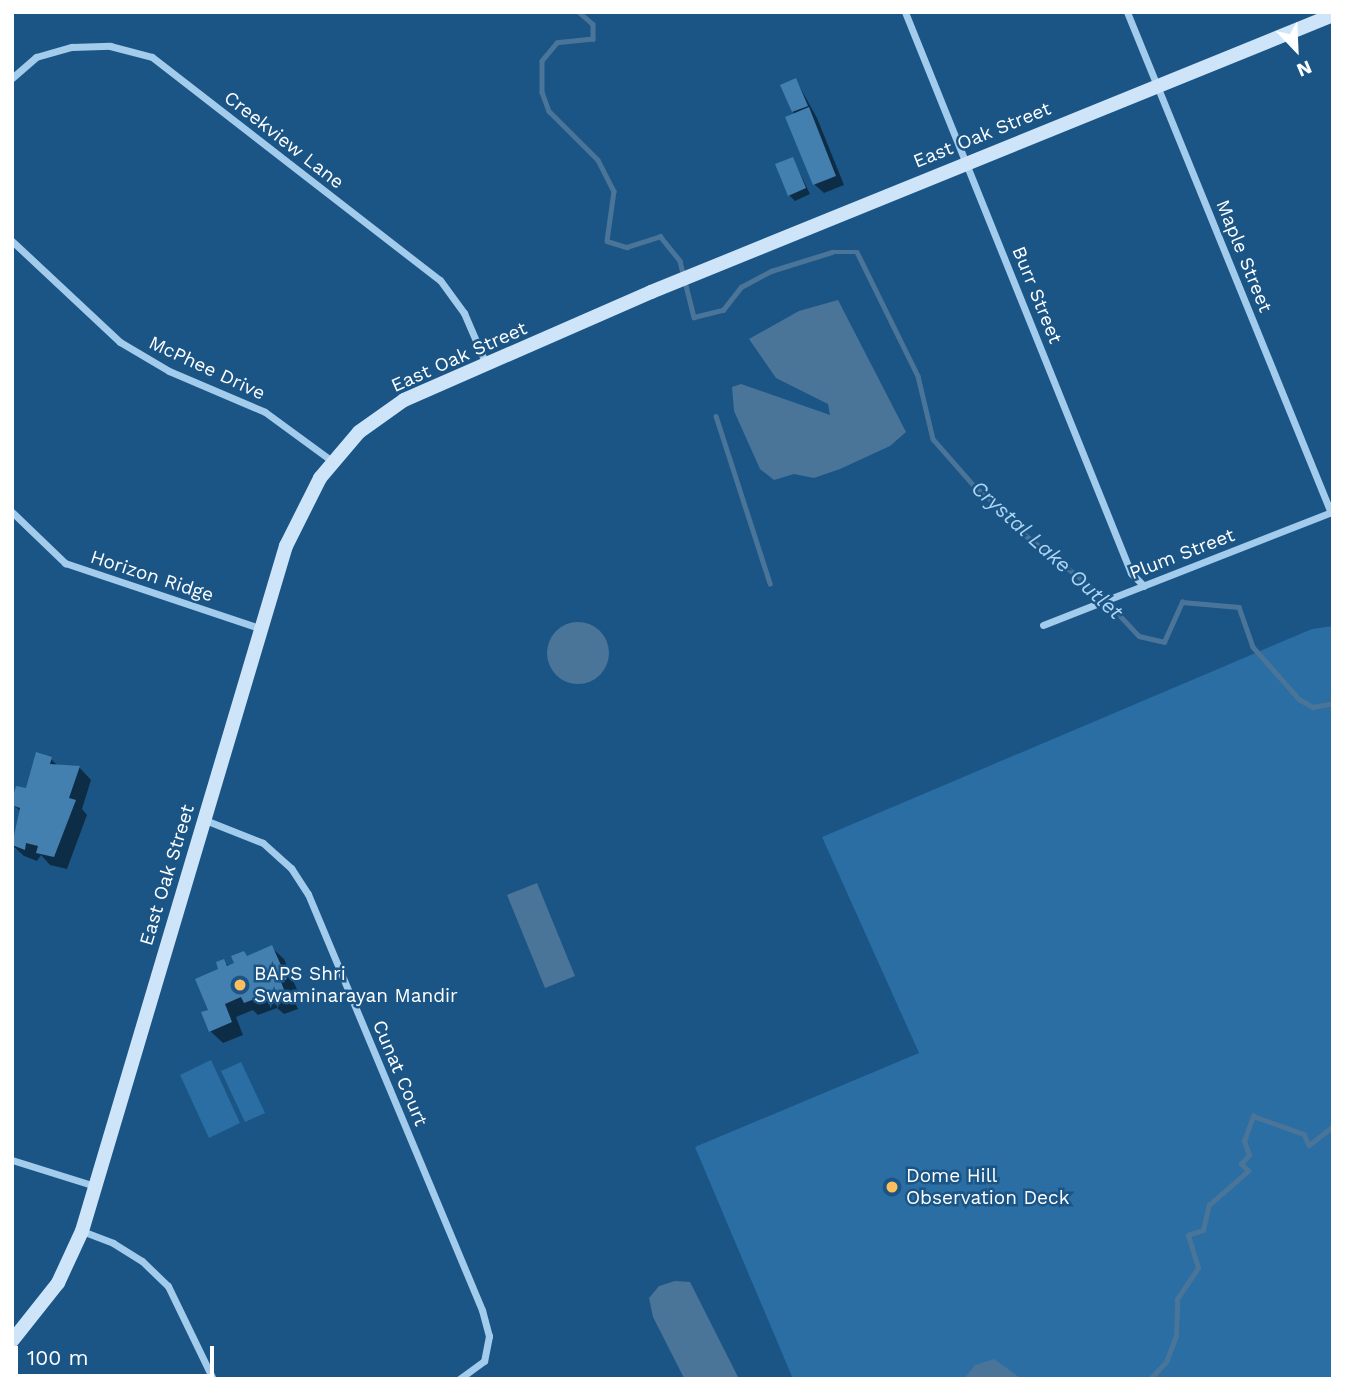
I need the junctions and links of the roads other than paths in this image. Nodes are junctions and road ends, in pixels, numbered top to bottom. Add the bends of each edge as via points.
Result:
1 (905, 12) edge
2 (1127, 12) edge
3 (1333, 15) edge
4 (12, 78) edge
5 (1158, 86) junction
6 (968, 162) junction
7 (12, 241) edge
8 (486, 365) junction
9 (332, 461) junction
10 (12, 512) edge
11 (1332, 512) edge
12 (1144, 586) junction
13 (1043, 625) dead end
14 (259, 628) junction
15 (204, 819) junction
16 (12, 1160) edge
17 (95, 1186) junction
18 (82, 1231) junction
19 (12, 1341) edge
20 (213, 1379) edge
21 (459, 1379) edge

1 - 6 street, Burr Street
2 - 5 street, Maple Street
3 - 5 street, East Oak Street
4 - 8 street, Creekview Lane via 36,57 72,47 110,46 152,57 440,279 464,313
5 - 6 street, East Oak Street
5 - 11 street, Maple Street
6 - 8 street, East Oak Street
6 - 12 street, Burr Street via 1131,573
7 - 9 street, McPhee Drive via 120,342 169,371 265,412
8 - 9 street, East Oak Street via 404,400 359,432
9 - 14 street, East Oak Street via 292,530
10 - 14 street, Horizon Ridge via 65,563
11 - 12 street, Plum Street
12 - 13 street, Plum Street
14 - 15 street, East Oak Street
15 - 17 street, East Oak Street
15 - 21 street, Cunat Court via 263,843 291,868 308,894 482,1310 489,1336 484,1361
16 - 17 street
17 - 18 street, East Oak Street
18 - 19 street, East Oak Street via 58,1283
18 - 20 street via 113,1242 168,1286

